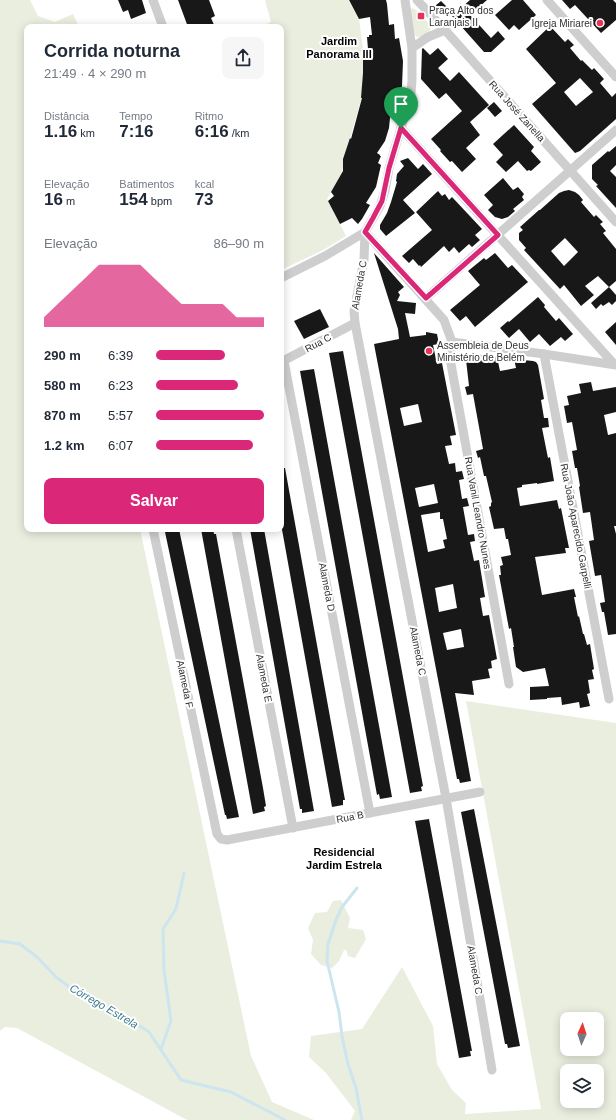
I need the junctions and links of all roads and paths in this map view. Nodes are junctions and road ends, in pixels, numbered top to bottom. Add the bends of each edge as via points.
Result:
1 (153, 0) edge
2 (406, 0) edge
3 (417, 0) edge
4 (547, 0) edge
5 (162, 24) edge
6 (445, 30) junction
7 (412, 48) junction
8 (616, 77) edge
9 (401, 128) junction
10 (616, 130) edge
11 (570, 171) junction
12 (616, 222) edge
13 (365, 232) junction
14 (498, 235) junction
15 (284, 276) edge
16 (426, 298) junction
17 (355, 323) junction
18 (452, 342) junction
19 (544, 354) junction
20 (284, 360) edge
21 (615, 364) edge
22 (284, 366) edge
23 (153, 532) edge
24 (237, 532) edge
25 (509, 684) dead end
26 (609, 699) dead end
27 (480, 792) dead end
28 (446, 798) junction
29 (370, 813) junction
30 (292, 828) junction
31 (221, 839) joint
32 (492, 1070) dead end

1 - 5 street
2 - 7 street
3 - 6 street, Rua José Zanella
4 - 8 street
6 - 7 street
6 - 11 street, Rua José Zanella
7 - 9 street via 411,93
9 - 13 street via 382,201
9 - 14 street
10 - 11 street
11 - 12 street, Rua José Zanella
11 - 14 street
13 - 15 street
13 - 16 street
13 - 17 street, Alameda C via 364,260 354,311
14 - 16 street
14 - 21 street
16 - 18 street via 444,320
17 - 20 street, Rua C
17 - 28 street, Alameda C
18 - 19 street
18 - 25 street, Rua Vanil Leandro Nunes via 451,364
19 - 21 street
19 - 26 street, Rua João Aparecido Garpelli
22 - 29 street, Alameda D
23 - 31 street, Alameda F via 217,834
24 - 30 street, Alameda E
27 - 28 street, Rua B
28 - 29 street, Rua B
28 - 32 street, Alameda C
29 - 30 street, Rua B
30 - 31 street, Rua B

